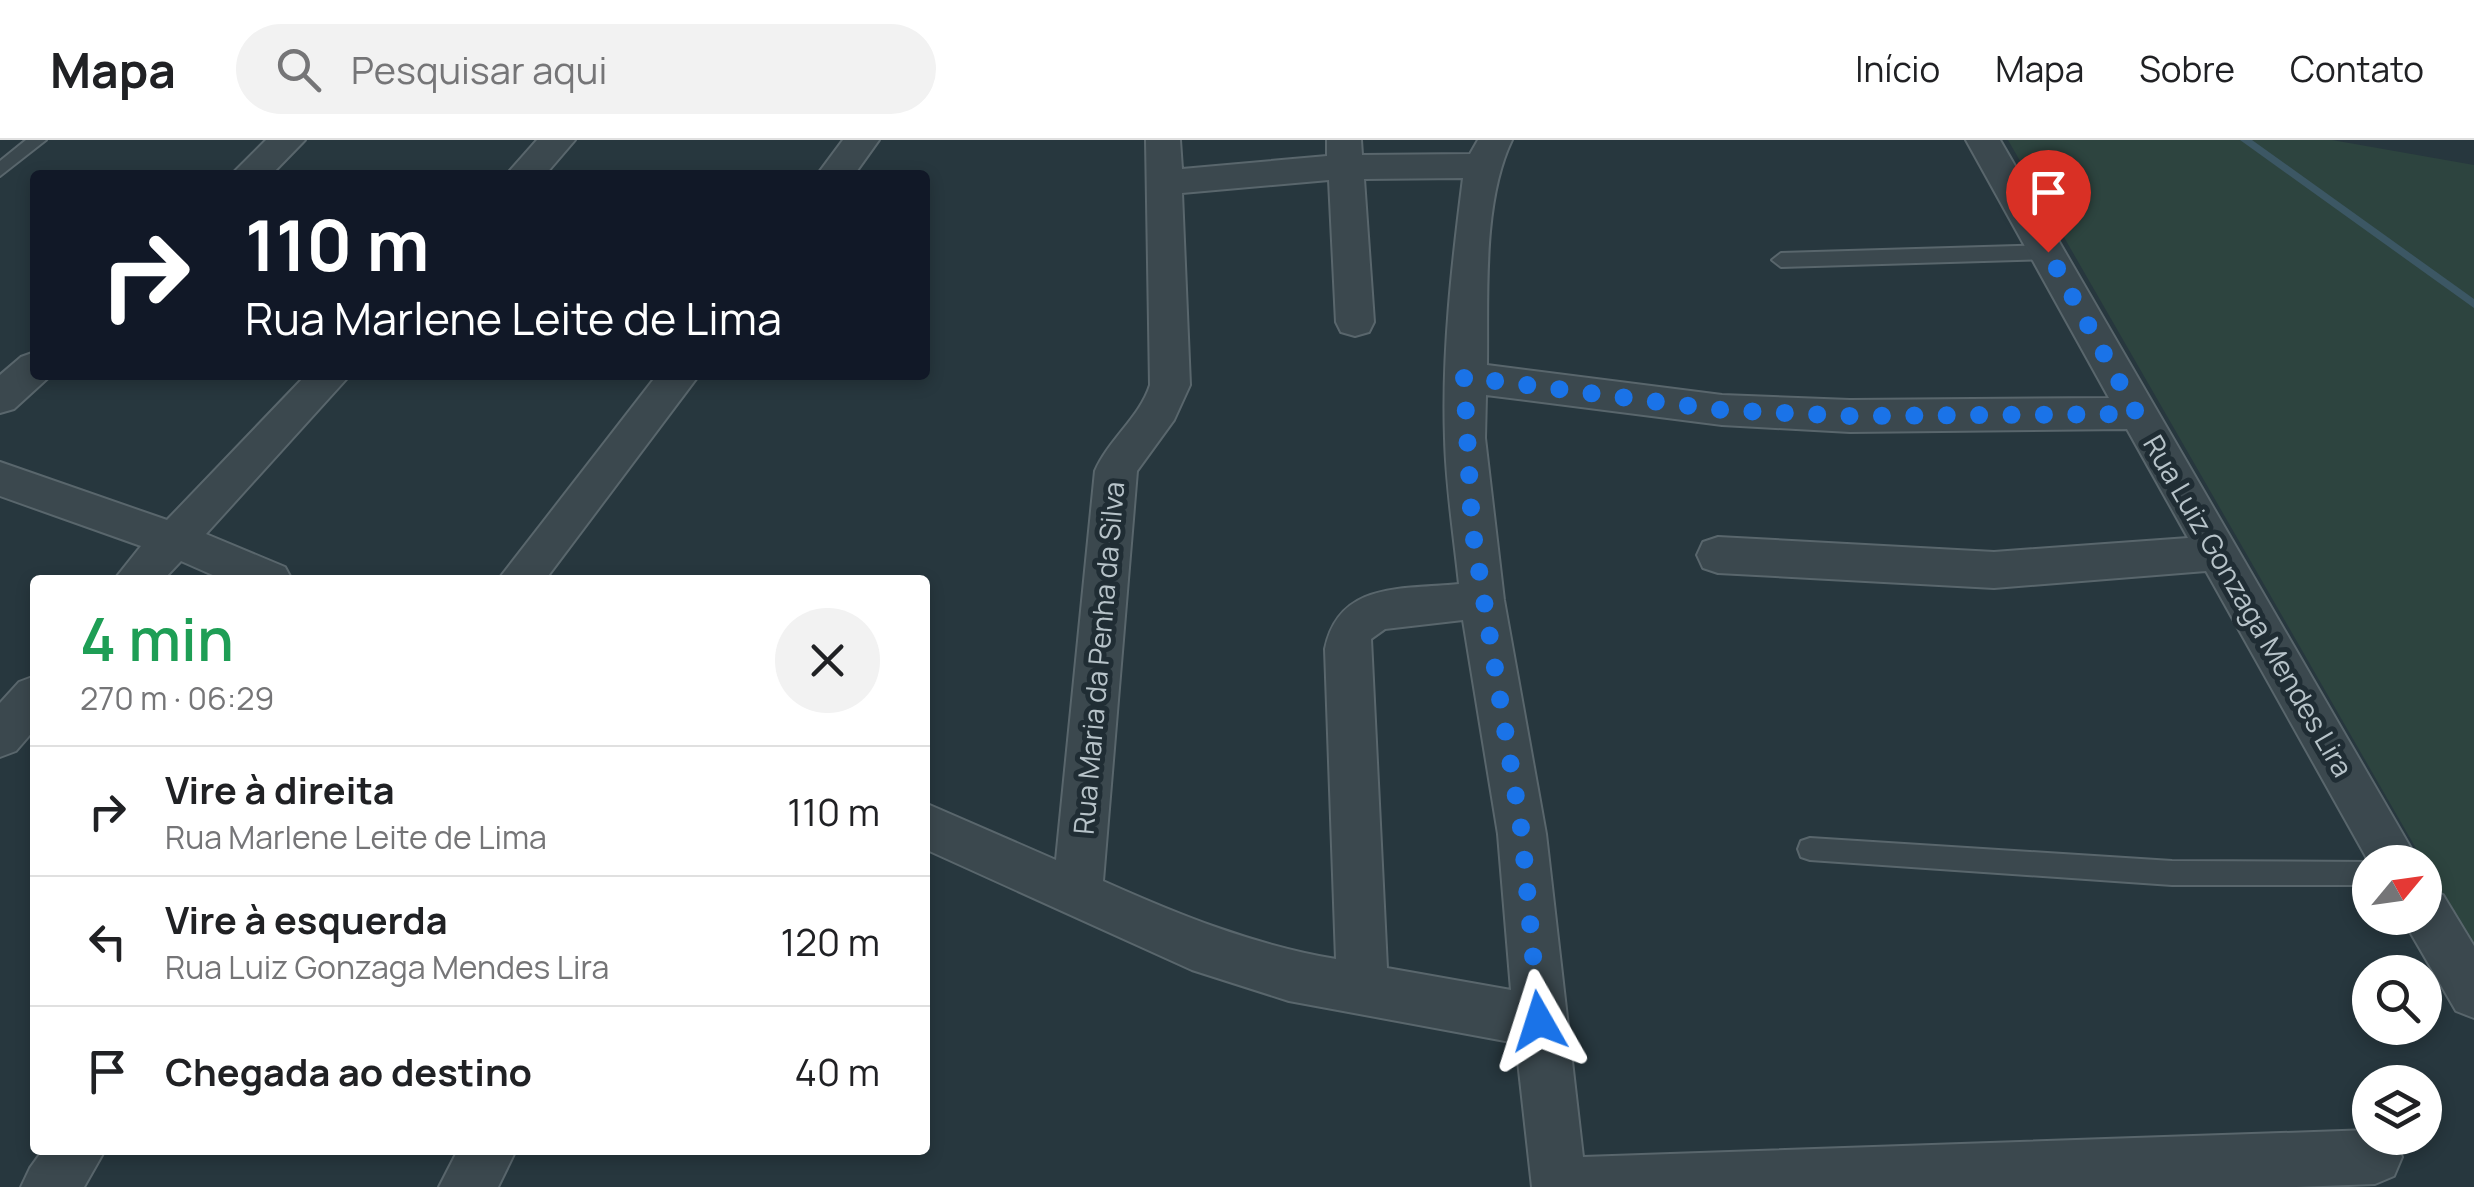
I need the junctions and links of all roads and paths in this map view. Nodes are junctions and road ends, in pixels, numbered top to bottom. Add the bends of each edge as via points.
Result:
1 (37, 140) edge
2 (288, 140) edge
3 (558, 140) edge
4 (862, 140) edge
5 (1162, 140) edge
6 (1983, 140) edge
7 (1344, 153) edge
8 (1489, 153) edge
9 (0, 170) edge
10 (254, 170) edge
11 (529, 170) edge
12 (839, 170) edge
13 (1162, 183) junction
14 (2048, 252) junction
15 (1780, 260) dead end
16 (1355, 322) dead end
17 (30, 371) edge
18 (1464, 377) junction
19 (325, 380) edge
20 (676, 380) edge
21 (0, 398) edge
22 (2137, 414) junction
23 (0, 479) edge
24 (172, 538) junction
25 (2217, 553) junction
26 (1718, 555) dead end
27 (140, 575) edge
28 (258, 575) edge
29 (524, 575) edge
30 (1482, 600) junction
31 (30, 702) edge
32 (0, 736) edge
33 (930, 827) edge
34 (2386, 845) edge
35 (1810, 849) dead end
36 (2352, 873) edge
37 (1077, 894) junction
38 (2439, 935) edge
39 (1363, 992) junction
40 (2474, 993) edge
41 (1539, 1021) junction
42 (74, 1155) edge
43 (486, 1155) edge
44 (2375, 1157) dead end
45 (1560, 1186) edge
46 (49, 1187) edge
47 (467, 1187) edge

1 - 9 lane
2 - 10 street
3 - 11 street
4 - 12 street
5 - 13 street, Rua Maria da Penha da Silva
6 - 14 street, Rua Luiz Gonzaga Mendes Lira
7 - 8 street
7 - 13 street
7 - 16 street
8 - 18 street via 1470,270
13 - 37 street, Rua Maria da Penha da Silva via 1170,385 1160,412 1122,451 1116,471
14 - 15 lane
14 - 22 street, Rua Luiz Gonzaga Mendes Lira
17 - 21 street
18 - 22 street via 1741,411
18 - 30 street
19 - 24 street
20 - 29 street
22 - 25 street, Rua Luiz Gonzaga Mendes Lira
23 - 24 street
24 - 27 street
24 - 28 street
25 - 26 street via 1994,570
25 - 34 street, Rua Luiz Gonzaga Mendes Lira
30 - 39 street via 1394,606 1351,629
30 - 41 street via 1522,834
31 - 32 street
33 - 37 street
35 - 36 lane via 2172,873
37 - 39 street via 1192,946
38 - 40 street
39 - 41 street
41 - 45 street
42 - 46 street
43 - 47 street
44 - 45 street

